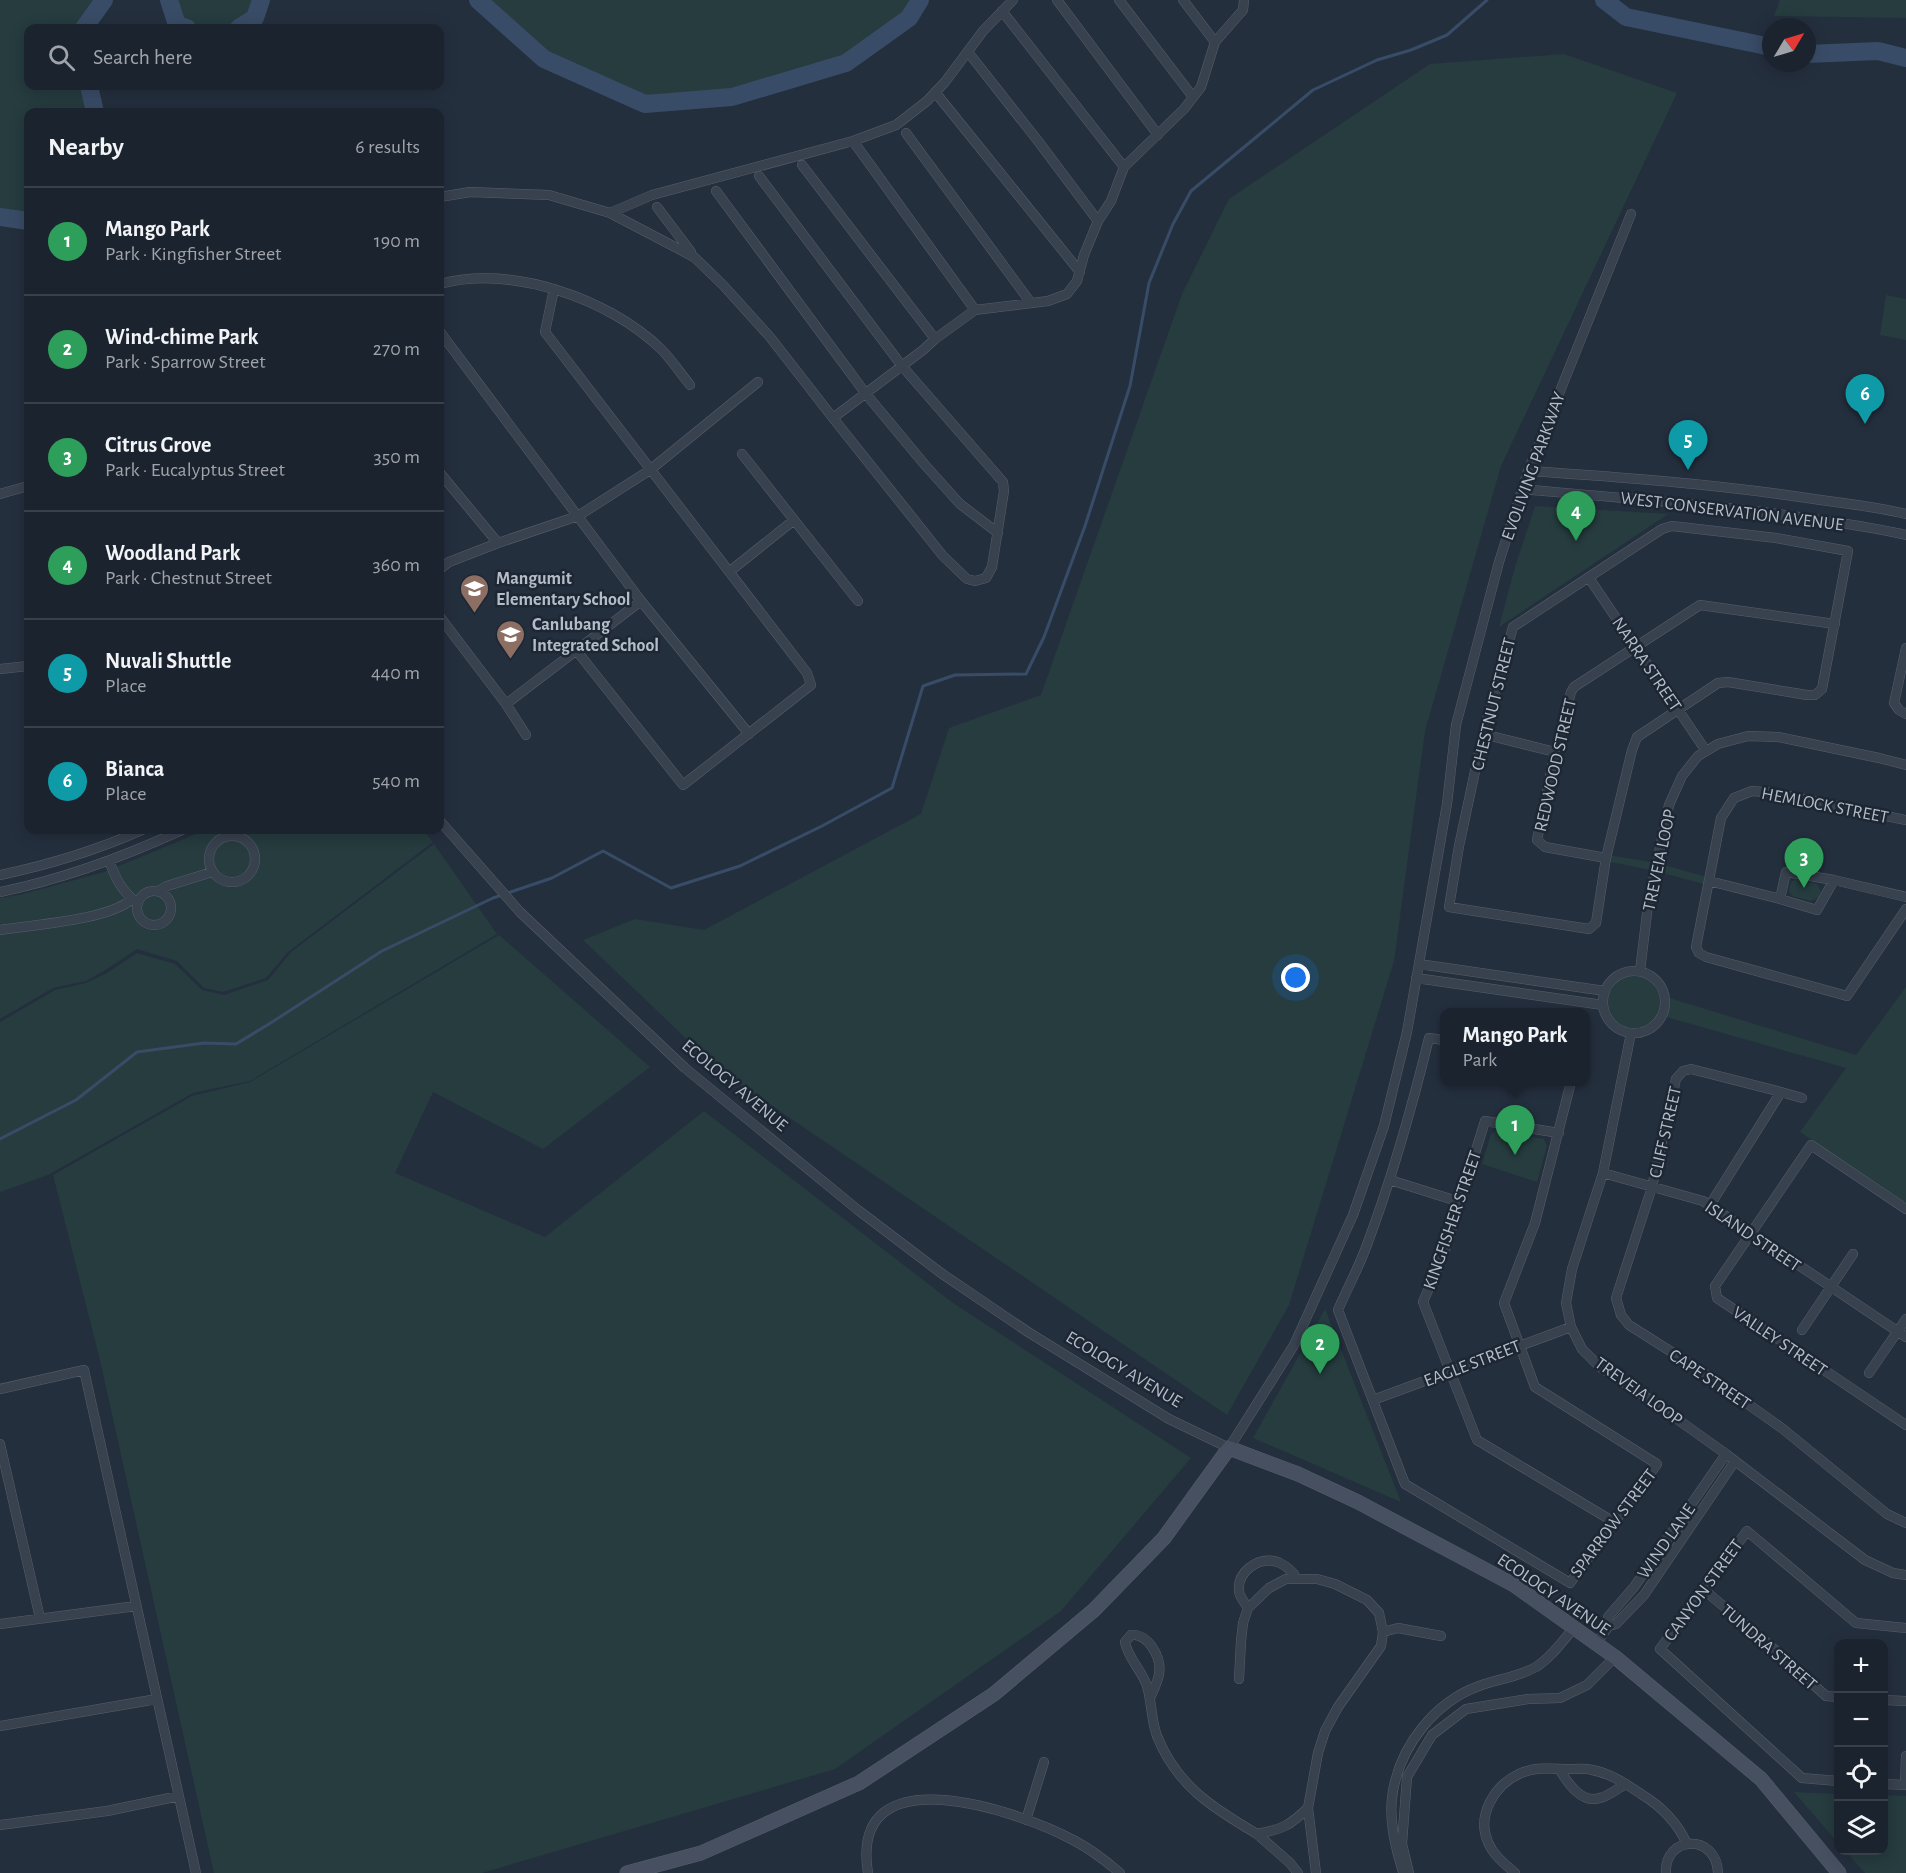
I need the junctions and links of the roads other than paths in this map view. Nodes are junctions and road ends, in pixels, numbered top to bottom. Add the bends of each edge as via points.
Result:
1 (1013, 0) edge
2 (1057, 0) edge
3 (1119, 0) edge
4 (1183, 0) edge
5 (1244, 0) edge
6 (1002, 11) junction
7 (1215, 42) junction
8 (968, 52) junction
9 (935, 92) junction
10 (1193, 97) junction
11 (906, 133) dead end
12 (1158, 135) junction
13 (854, 141) junction
14 (802, 165) dead end
15 (1124, 167) junction
16 (759, 176) dead end
17 (716, 191) dead end
18 (444, 196) edge
19 (657, 207) dead end
20 (610, 213) junction
21 (1631, 214) dead end
22 (1098, 221) junction
23 (694, 257) junction
24 (1080, 272) junction
25 (444, 283) edge
26 (554, 289) junction
27 (1031, 303) junction
28 (975, 310) junction
29 (444, 337) edge
30 (935, 339) junction
31 (902, 366) junction
32 (758, 382) dead end
33 (690, 385) dead end
34 (866, 394) junction
35 (833, 418) junction
36 (742, 454) dead end
37 (650, 470) junction
38 (1528, 471) junction
39 (444, 478) edge
40 (24, 487) edge
41 (1522, 489) junction
42 (0, 494) edge
43 (1906, 514) edge
44 (578, 516) junction
45 (794, 520) junction
46 (998, 533) junction
47 (1906, 536) edge
48 (498, 543) junction
49 (444, 566) edge
50 (729, 572) junction
51 (1589, 578) junction
52 (641, 601) junction
53 (858, 601) dead end
54 (444, 621) edge
55 (1835, 624) junction
56 (1636, 646) junction
57 (1906, 648) edge
58 (576, 650) junction
59 (24, 666) edge
60 (0, 669) edge
61 (506, 704) junction
62 (1678, 709) junction
63 (1906, 714) edge
64 (749, 734) junction
65 (1483, 734) junction
66 (526, 735) dead end
67 (1706, 751) junction
68 (1555, 752) junction
69 (1906, 765) edge
70 (1906, 820) edge
71 (444, 826) edge
72 (131, 834) edge
73 (173, 834) edge
74 (219, 834) edge
75 (225, 834) edge
76 (1606, 858) junction
77 (109, 861) junction
78 (212, 872) junction
79 (0, 875) edge
80 (1834, 880) junction
81 (1709, 882) junction
82 (158, 891) junction
83 (0, 892) edge
84 (1906, 897) edge
85 (1780, 899) junction
86 (135, 902) junction
87 (1906, 909) edge
88 (0, 930) edge
89 (1419, 964) junction
90 (1640, 971) junction
91 (1416, 978) junction
92 (1525, 980) junction
93 (1605, 992) junction
94 (1524, 994) junction
95 (1603, 1005) junction
96 (1631, 1033) junction
97 (1440, 1039) edge
98 (1570, 1086) edge
99 (1781, 1092) junction
100 (1802, 1098) dead end
101 (1559, 1132) junction
102 (1603, 1173) junction
103 (1390, 1180) junction
104 (1652, 1187) junction
105 (1460, 1202) junction
106 (1710, 1205) junction
107 (1906, 1209) edge
108 (1750, 1233) junction
109 (1853, 1254) dead end
110 (1830, 1288) junction
111 (1906, 1319) edge
112 (1571, 1327) junction
113 (1803, 1330) dead end
114 (1902, 1335) edge
115 (1520, 1345) junction
116 (1450, 1371) junction
117 (1869, 1373) dead end
118 (0, 1389) edge
119 (1373, 1401) junction
120 (1906, 1425) edge
121 (0, 1444) edge
122 (1228, 1448) junction
123 (1726, 1454) junction
124 (1736, 1461) junction
125 (1614, 1522) junction
126 (1906, 1523) edge
127 (1906, 1575) edge
128 (1294, 1578) junction
129 (1703, 1589) junction
130 (136, 1606) junction
131 (1248, 1608) junction
132 (40, 1618) junction
133 (0, 1624) edge
134 (1609, 1626) junction
135 (1574, 1628) junction
136 (1906, 1628) edge
137 (1383, 1632) junction
138 (1441, 1636) dead end
139 (1596, 1643) junction
140 (1615, 1657) junction
141 (1239, 1679) dead end
142 (1834, 1697) edge
143 (1150, 1698) junction
144 (157, 1699) junction
145 (1888, 1700) edge
146 (1906, 1701) edge
147 (0, 1726) edge
148 (1906, 1756) edge
149 (1044, 1762) dead end
150 (1559, 1769) junction
151 (1834, 1781) edge
152 (1626, 1784) junction
153 (1888, 1784) edge
154 (1905, 1785) edge
155 (179, 1796) junction
156 (1308, 1808) junction
157 (1026, 1820) junction
158 (0, 1825) edge
159 (1257, 1834) junction
160 (1687, 1844) junction
161 (195, 1873) edge
162 (627, 1873) edge
163 (868, 1873) edge
164 (1120, 1873) edge
165 (1298, 1873) edge
166 (1316, 1873) edge
167 (1403, 1873) edge
168 (1409, 1873) edge
169 (1515, 1873) edge
170 (1666, 1873) edge
171 (1718, 1873) edge
172 (1839, 1873) edge

1 - 6 street
2 - 12 street
3 - 10 street
4 - 7 street
5 - 7 street via 1243,10
6 - 8 street
6 - 15 street
7 - 10 street via 1201,87
8 - 9 street
8 - 22 street
9 - 13 street via 896,125
9 - 24 street
10 - 12 street
11 - 27 street
12 - 15 street
13 - 20 street via 652,195
13 - 28 street
14 - 30 street
15 - 22 street via 1111,201
16 - 31 street
17 - 34 street
18 - 20 street via 470,192 549,195
19 - 23 street
20 - 23 street
21 - 38 street, EVOLIVING PARKWAY
22 - 24 street
23 - 35 street via 770,337
24 - 27 street via 1067,294
25 - 26 street via 489,279
26 - 33 street via 588,301 632,326 661,349
26 - 37 street via 545,332
27 - 28 street
28 - 30 street
29 - 44 street
30 - 31 street
31 - 34 street
31 - 46 street via 1003,482
32 - 37 street
34 - 35 street
34 - 46 street via 960,504
35 - 46 street via 943,556 967,579 986,578
36 - 45 street
37 - 44 street
37 - 50 street
38 - 41 street, EVOLIVING PARKWAY
38 - 43 street, WEST CONSERVATION AVENUE via 1751,489
39 - 48 street
40 - 42 street
41 - 47 street, WEST CONSERVATION AVENUE via 1749,510
41 - 89 street, EVOLIVING PARKWAY via 1456,725 1447,804
44 - 48 street
44 - 52 street
45 - 50 street
45 - 53 street
48 - 49 street
50 - 64 street via 807,673 811,685
51 - 55 street, CHESTNUT STREET via 1672,526 1848,551
51 - 56 street, NARRA STREET
51 - 65 street, CHESTNUT STREET via 1513,627
52 - 58 street
52 - 64 street
54 - 61 street
55 - 56 street, REDWOOD STREET via 1701,605
55 - 62 street, CHESTNUT STREET via 1822,689 1815,695 1718,683
56 - 62 street, NARRA STREET
56 - 68 street, REDWOOD STREET via 1571,692
57 - 63 street via 1894,703
58 - 61 street
58 - 64 street via 683,784
59 - 60 street
61 - 66 street
62 - 67 street, NARRA STREET
62 - 76 street, CHESTNUT STREET via 1637,737
65 - 68 street
65 - 76 street, CHESTNUT STREET via 1449,907 1589,929 1596,923
67 - 69 street, TREVEIA LOOP via 1748,736 1778,737
67 - 90 street, TREVEIA LOOP via 1682,776 1669,805 1648,905
68 - 76 street, REDWOOD STREET via 1538,840 1545,847
70 - 81 street, HEMLOCK STREET via 1752,791 1734,798 1721,818
71 - 122 street, ECOLOGY AVENUE via 520,912 684,1068 858,1210 1028,1332 1169,1419
72 - 79 street via 30,869
73 - 77 street
74 - 78 street via 209,852
75 - 78 street via 248,842 255,862 249,875 237,882 222,881
77 - 83 street
77 - 86 street via 125,893
78 - 82 street
80 - 84 street
80 - 85 street via 1817,910
80 - 85 street via 1786,872
81 - 85 street
81 - 87 street, HEMLOCK STREET via 1696,947 1699,953 1847,996
82 - 86 street via 147,892
82 - 86 street via 170,902 170,913 164,921 154,925 144,922
86 - 88 street via 95,914
89 - 91 street, EVOLIVING PARKWAY
89 - 92 street
90 - 93 street via 1618,975
90 - 96 street via 1657,980 1666,997 1666,1007 1657,1024 1641,1033
91 - 94 street
91 - 122 street, EVOLIVING PARKWAY via 1384,1126 1353,1215 1294,1345
92 - 93 street
92 - 94 street
93 - 95 street
94 - 95 street
95 - 96 street via 1612,1024
96 - 102 street, TREVEIA LOOP
97 - 103 street, SPARROW STREET via 1429,1038
98 - 101 street, SPARROW STREET
99 - 100 street, CLIFF STREET
99 - 104 street, CLIFF STREET via 1691,1069 1683,1071 1676,1079
99 - 106 street
101 - 105 street, KINGFISHER STREET via 1485,1121
101 - 115 street, SPARROW STREET via 1535,1223 1504,1303
102 - 104 street, ISLAND STREET
102 - 112 street, TREVEIA LOOP via 1572,1269 1566,1303
103 - 105 street
103 - 119 street, SPARROW STREET via 1368,1244 1338,1310
104 - 106 street, ISLAND STREET
104 - 126 street, CAPE STREET via 1616,1298 1621,1315 1629,1325 1783,1429 1887,1514
105 - 116 street, KINGFISHER STREET via 1423,1302
106 - 108 street, ISLAND STREET
107 - 108 street via 1811,1145
108 - 110 street, ISLAND STREET
108 - 120 street, VALLEY STREET via 1715,1286 1716,1298
109 - 110 street
110 - 113 street
110 - 114 street, ISLAND STREET
111 - 114 street
112 - 115 street, EAGLE STREET
112 - 123 street, TREVEIA LOOP via 1582,1349 1600,1367
114 - 117 street
115 - 116 street, EAGLE STREET
115 - 125 street, SPARROW STREET via 1535,1387 1657,1464
116 - 119 street, EAGLE STREET
116 - 125 street, KINGFISHER STREET via 1477,1440
118 - 130 street via 84,1370
119 - 125 street, SPARROW STREET via 1405,1484 1570,1582
121 - 132 street
122 - 135 street, ECOLOGY AVENUE via 1358,1502 1514,1585
122 - 162 street via 1164,1538 1094,1610 994,1694 859,1783 701,1853
123 - 124 street, TREVEIA LOOP
123 - 134 street, WIND LANE via 1634,1587 1608,1617
124 - 127 street, TREVEIA LOOP via 1865,1560
124 - 134 street, WIND LANE via 1644,1595 1616,1624
128 - 131 street via 1269,1588
128 - 131 street via 1286,1566 1276,1562 1255,1564 1240,1580 1239,1592
128 - 137 street via 1335,1584 1367,1600 1379,1613
129 - 136 street, CANYON STREET via 1747,1531 1856,1623
129 - 142 street, TUNDRA STREET via 1826,1696
129 - 151 street, CANYON STREET via 1660,1649 1802,1778
130 - 132 street
130 - 144 street
131 - 141 street via 1240,1641
132 - 133 street
134 - 139 street, WIND LANE
135 - 139 street, ECOLOGY AVENUE
135 - 167 street via 1537,1666 1454,1699 1415,1737 1405,1752 1392,1793 1392,1824
137 - 138 street via 1398,1628
137 - 156 street via 1380,1646 1325,1731
139 - 140 street, ECOLOGY AVENUE
140 - 168 street via 1587,1685 1560,1698 1466,1709 1432,1734 1407,1777 1402,1844
140 - 172 street, ECOLOGY AVENUE via 1761,1779
143 - 143 street via 1159,1674 1158,1663 1146,1640 1138,1634 1131,1635 1125,1642 1127,1652 1146,1683
143 - 159 street via 1157,1735 1181,1778 1200,1798
144 - 147 street
144 - 155 street
145 - 146 street
148 - 154 street
149 - 157 street
150 - 152 street via 1592,1770
150 - 152 street via 1571,1787 1585,1797 1601,1798
150 - 169 street via 1545,1767 1521,1773 1495,1792 1488,1805 1484,1824 1488,1842
152 - 160 street via 1668,1815
153 - 154 street
155 - 158 street via 107,1811
155 - 161 street
156 - 159 street via 1291,1824
156 - 166 street
157 - 163 street via 971,1803 905,1801 887,1810 869,1833 865,1856
157 - 164 street via 1076,1841
159 - 165 street
160 - 170 street via 1669,1856
160 - 171 street via 1710,1850

